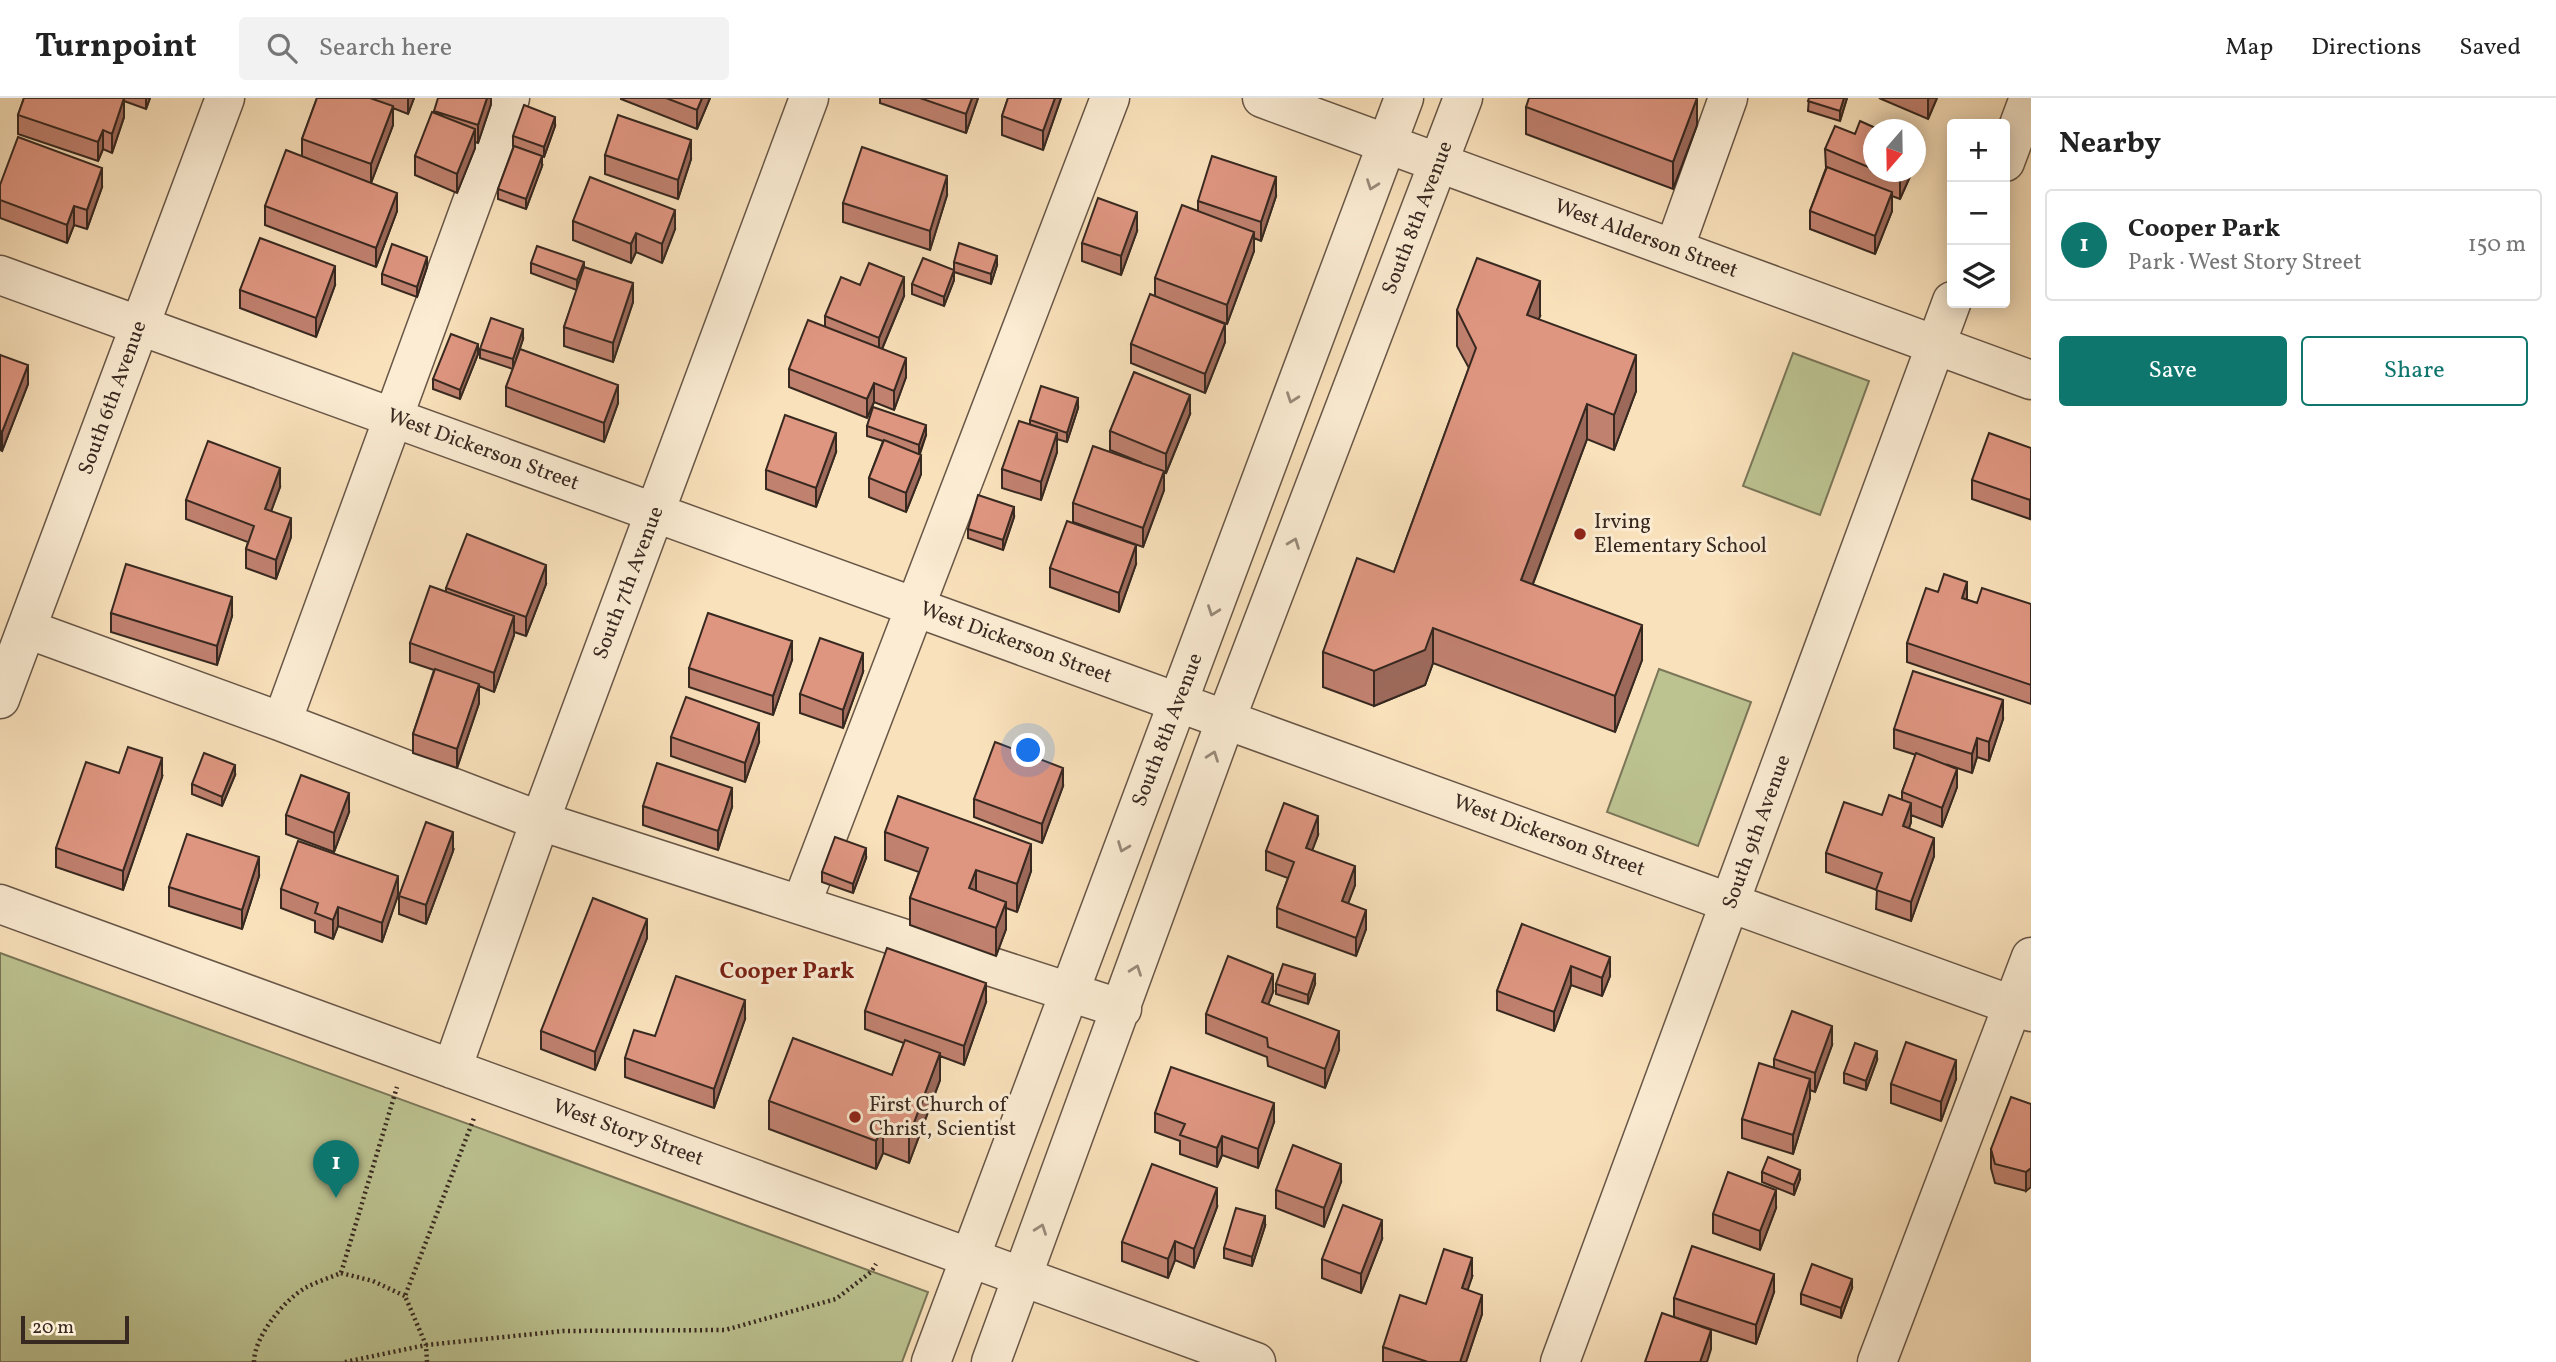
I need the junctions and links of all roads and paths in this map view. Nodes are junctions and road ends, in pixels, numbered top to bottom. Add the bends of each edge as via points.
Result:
1 (225, 98) edge
2 (510, 98) edge
3 (809, 98) edge
4 (1110, 98) edge
5 (1262, 98) edge
6 (1404, 98) edge
7 (1463, 98) edge
8 (1728, 98) edge
9 (2029, 98) edge
10 (1387, 144) junction
11 (2010, 149) edge
12 (1439, 163) junction
13 (1674, 249) junction
14 (0, 275) edge
15 (1949, 308) edge
16 (140, 325) junction
17 (1936, 345) junction
18 (2031, 380) edge
19 (393, 418) junction
20 (656, 512) junction
21 (914, 607) junction
22 (27, 629) junction
23 (0, 699) edge
24 (1179, 702) junction
25 (1226, 719) junction
26 (282, 722) junction
27 (540, 821) junction
28 (1731, 903) junction
29 (0, 904) edge
30 (801, 905) junction
31 (2031, 957) edge
32 (1069, 990) junction
33 (2022, 1008) edge
34 (1122, 1009) junction
35 (409, 1053) junction
36 (452, 1069) junction
37 (488, 1082) junction
38 (896, 1231) junction
39 (971, 1258) junction
40 (341, 1273) junction
41 (1023, 1277) junction
42 (405, 1296) junction
43 (426, 1345) junction
44 (254, 1362) edge
45 (345, 1362) edge
46 (427, 1362) edge
47 (931, 1362) edge
48 (991, 1362) edge
49 (1256, 1362) edge
50 (1560, 1362) edge
51 (1877, 1362) edge

1 - 16 street, South 6th Avenue
2 - 19 street
3 - 20 street, South 7th Avenue
4 - 21 street
5 - 10 street, West Alderson Street
6 - 10 street, South 8th Avenue
7 - 12 street, South 8th Avenue
8 - 13 street
9 - 11 street
10 - 12 street, West Alderson Street
10 -> 24 street, South 8th Avenue
12 - 13 street, West Alderson Street
25 -> 12 street, South 8th Avenue
13 - 17 street, West Alderson Street
14 - 16 street, West Dickerson Street
15 - 17 street, South 9th Avenue
16 - 19 street, West Dickerson Street
16 - 22 street, South 6th Avenue
17 - 18 street, West Alderson Street
17 - 28 street, South 9th Avenue
19 - 20 street, West Dickerson Street
19 - 26 street
20 - 21 street, West Dickerson Street
20 - 27 street, South 7th Avenue
21 - 24 street, West Dickerson Street
21 - 30 street
22 - 23 street, South 6th Avenue
22 - 26 street
24 - 25 street, West Dickerson Street
24 -> 32 street, South 8th Avenue
25 - 28 street, West Dickerson Street
34 -> 25 street, South 8th Avenue
26 - 27 street
27 - 30 street
27 - 36 street, South 7th Avenue
28 - 33 street, West Dickerson Street
28 - 50 street, South 9th Avenue
29 - 35 street, West Story Street
30 - 32 street
31 - 33 street
32 - 34 street
32 - 39 street, South 8th Avenue
33 - 51 street
41 -> 34 street, South 8th Avenue
35 - 36 street, West Story Street
35 - 40 path
36 - 37 street, West Story Street
37 - 38 street, West Story Street
37 - 42 path
38 - 39 street, West Story Street
38 - 43 path via 871,1272 836,1299 725,1331 563,1331
39 - 41 street, West Story Street
39 - 47 street, South 8th Avenue
40 - 42 path
40 - 44 path via 304,1289 272,1319 254,1350
41 - 48 street, South 8th Avenue
41 - 49 street, West Story Street
42 - 43 path
43 - 45 path
43 - 46 path

